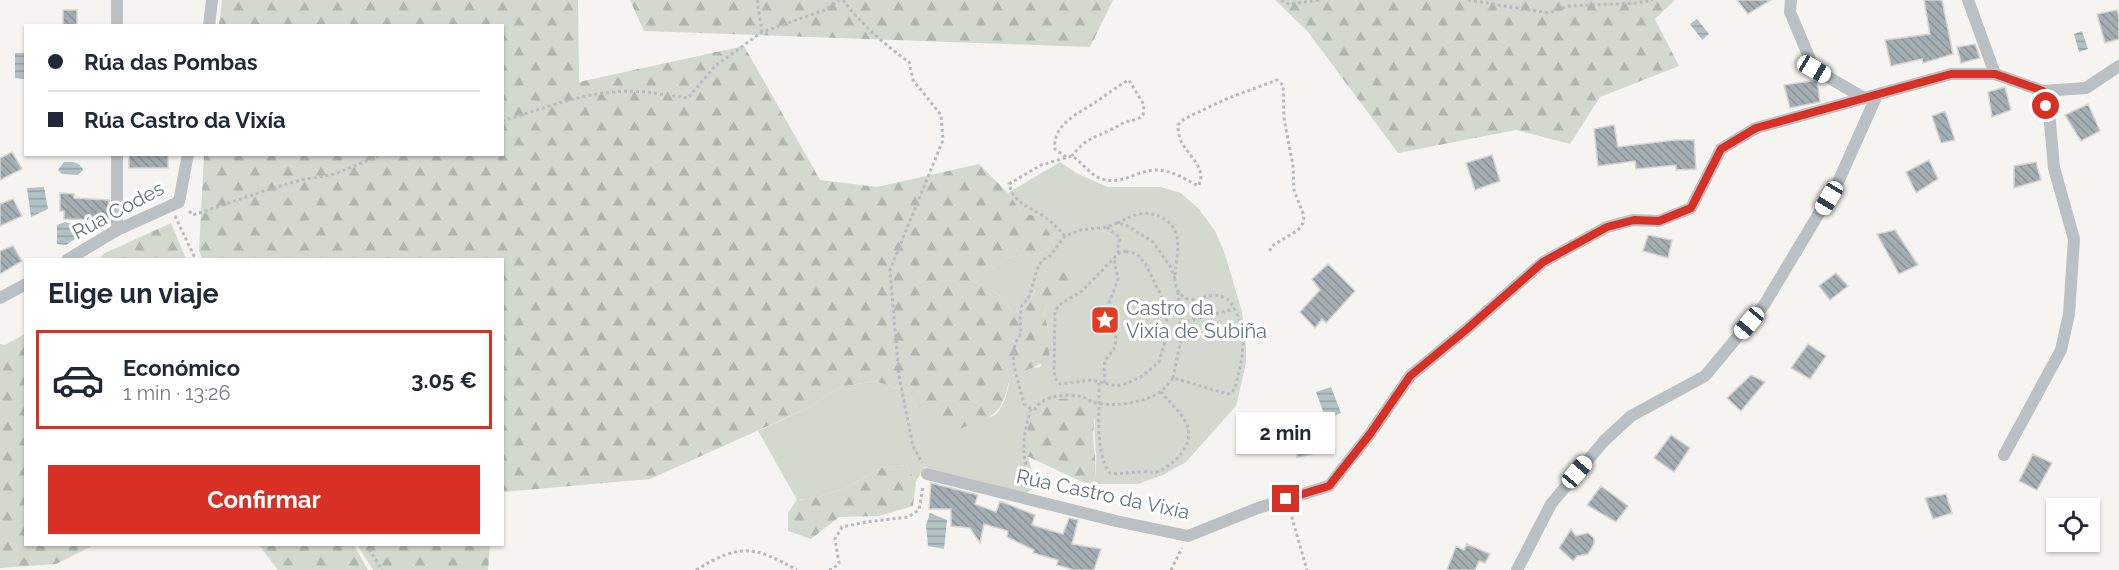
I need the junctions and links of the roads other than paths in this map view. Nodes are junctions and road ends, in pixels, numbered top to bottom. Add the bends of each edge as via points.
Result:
1 (117, 0) edge
2 (212, 0) edge
3 (1791, 0) edge
4 (1968, 0) edge
5 (117, 24) edge
6 (209, 24) edge
7 (2119, 66) edge
8 (1995, 74) junction
9 (2043, 91) junction
10 (1877, 95) junction
11 (1864, 98) junction
12 (117, 156) edge
13 (187, 156) edge
14 (117, 230) junction
15 (70, 258) edge
16 (24, 285) edge
17 (0, 298) edge
18 (2004, 456) dead end
19 (926, 472) road end
20 (1517, 570) edge

1 - 5 street
2 - 6 street
3 - 11 street via 1790,12 1814,69
4 - 8 street
7 - 9 street via 2086,88
8 - 9 street, Rúa Castro da Vixía
8 - 10 street, Rúa Castro da Vixía via 1951,74
9 - 18 street via 2054,168 2074,239 2069,314 2061,350
10 - 11 street, Rúa Castro da Vixía
10 - 20 street via 1839,180 1764,306 1705,376 1631,416 1604,441 1551,504
11 - 19 street, Rúa Castro da Vixía via 1756,128 1721,149 1691,208 1659,221 1634,220 1607,227 1543,262 1410,376 1329,486 1188,536
12 - 14 street
13 - 14 street, Rúa Codes via 175,204
14 - 15 street, Rúa Codes
16 - 17 street

